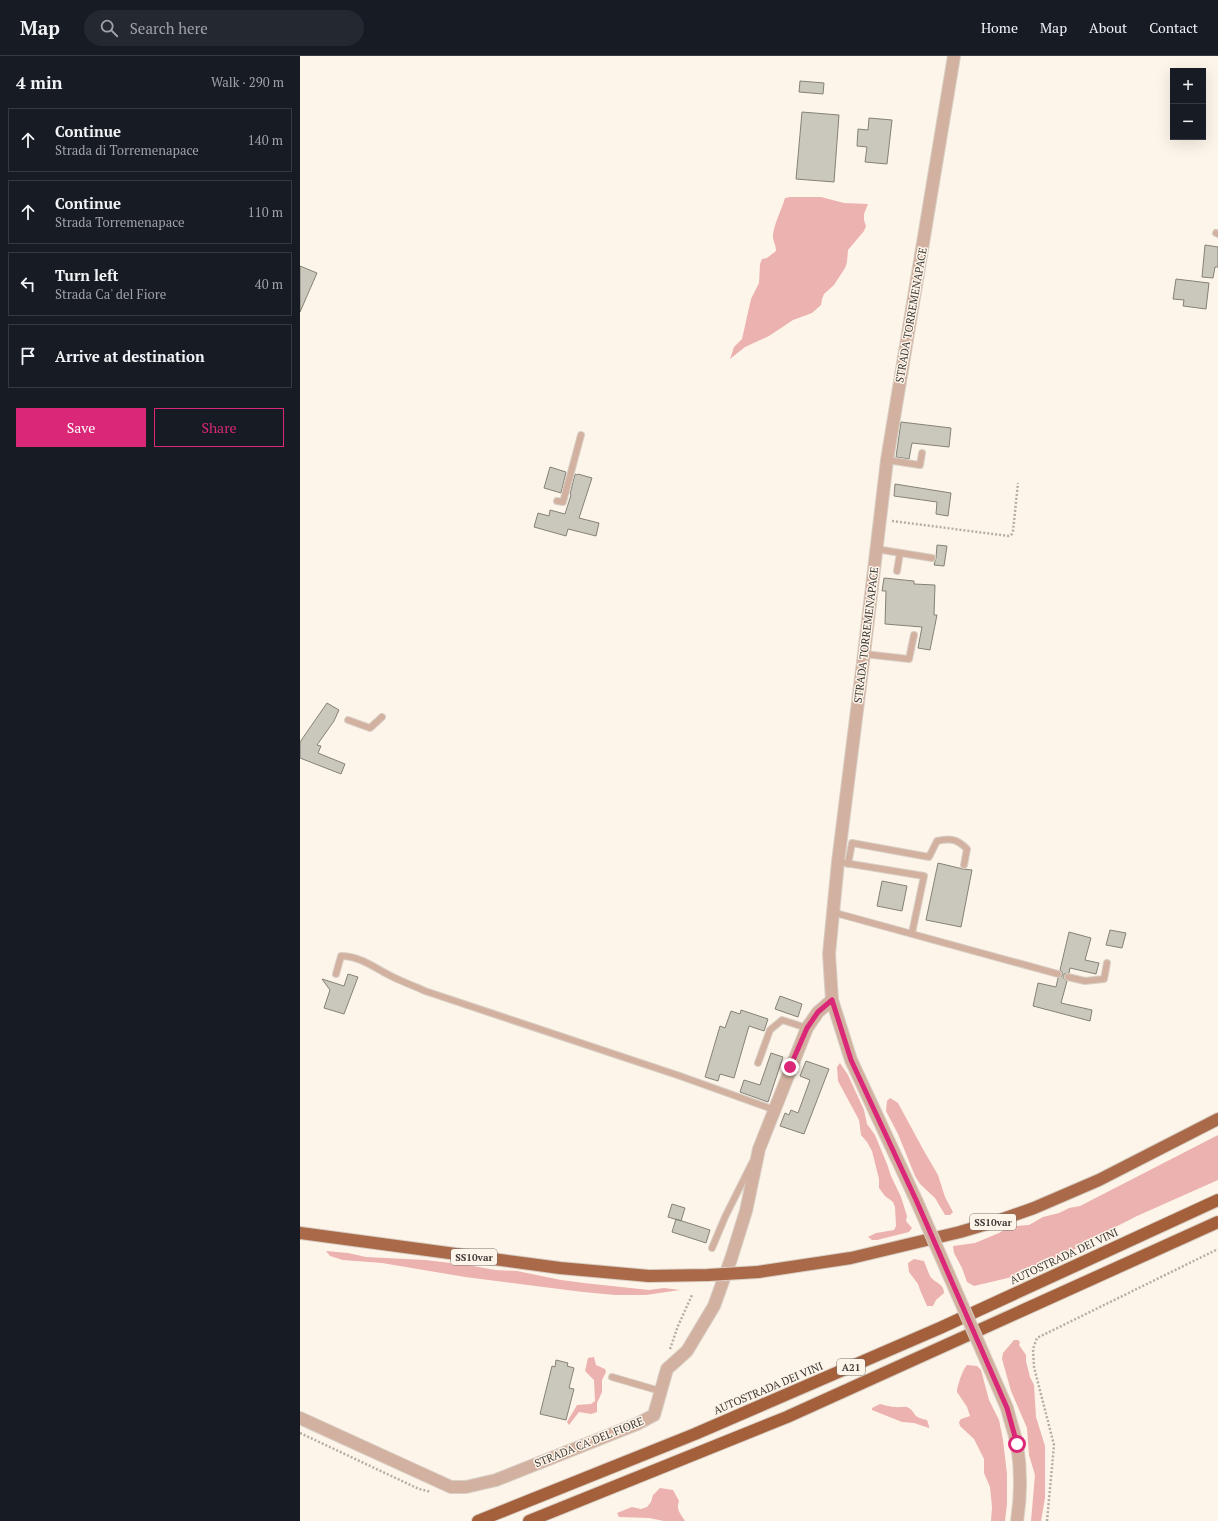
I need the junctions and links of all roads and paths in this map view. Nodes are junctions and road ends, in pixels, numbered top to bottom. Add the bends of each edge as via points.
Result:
1 (954, 56) edge
2 (581, 435) dead end
3 (922, 453) dead end
4 (887, 460) junction
5 (1018, 483) dead end
6 (557, 501) dead end
7 (879, 520) junction
8 (876, 549) junction
9 (900, 553) junction
10 (932, 558) dead end
11 (897, 571) dead end
12 (914, 635) dead end
13 (864, 654) junction
14 (382, 717) dead end
15 (348, 720) dead end
16 (843, 863) junction
17 (964, 865) dead end
18 (832, 912) junction
19 (912, 933) junction
20 (1107, 963) dead end
21 (336, 974) dead end
22 (1058, 974) dead end
23 (1068, 977) dead end
24 (832, 1000) junction
25 (807, 1028) junction
26 (758, 1063) dead end
27 (775, 1110) junction
28 (1218, 1119) edge
29 (759, 1149) junction
30 (1218, 1200) edge
31 (1218, 1222) edge
32 (300, 1234) edge
33 (712, 1248) dead end
34 (1218, 1249) edge
35 (692, 1296) dead end
36 (668, 1369) junction
37 (612, 1377) dead end
38 (660, 1391) junction
39 (300, 1418) edge
40 (478, 1521) edge
41 (529, 1521) edge
42 (1017, 1521) edge
43 (1047, 1521) edge

1 - 4 street, STRADA TORREMENAPACE
2 - 6 lane via 563,502
3 - 4 lane via 920,465
4 - 7 street, STRADA TORREMENAPACE
5 - 7 path via 1013,530 1009,536
7 - 8 street, STRADA TORREMENAPACE
8 - 9 lane
8 - 13 street, STRADA TORREMENAPACE
9 - 10 lane
9 - 11 lane
12 - 13 lane via 909,659
13 - 16 street, STRADA TORREMENAPACE
14 - 15 lane via 370,728
16 - 17 lane via 852,842 929,857 937,842 946,839 958,841 967,849
16 - 18 street, STRADA TORREMENAPACE
16 - 19 lane via 924,876
18 - 19 lane
18 - 24 street, STRADA TORREMENAPACE via 829,954
19 - 22 lane
20 - 23 lane via 1104,979 1085,981
21 - 27 lane via 341,956 351,956 425,991
24 - 25 street, STRADA CA' DEL FIORE via 818,1012
24 - 42 street, STRADA TORREMENAPACE, bridge via 851,1060 917,1202 1007,1408 1017,1444 1019,1464 1020,1502
25 - 26 lane via 782,1020 770,1030
25 - 27 street, STRADA CA' DEL FIORE
27 - 29 street, STRADA CA' DEL FIORE
28 - 32 highway, SS10var, bridge via 1099,1180 997,1221 851,1258 758,1272 649,1276 560,1268
29 - 33 lane, STRADA CA' DEL FIORE
29 - 36 street, STRADA CA' DEL FIORE via 746,1211 714,1306 687,1351
30 - 40 highway, AUTOSTRADA DEI VINI / A21 via 940,1328 695,1434
31 - 41 highway, A21 via 788,1417
34 - 43 path via 1037,1338 1033,1349 1034,1367 1054,1445
35 - 36 path via 669,1352
36 - 38 street, STRADA CA' DEL FIORE
37 - 38 lane
38 - 39 street, STRADA CA' DEL FIORE via 654,1415 637,1424 496,1480 466,1488 450,1487

